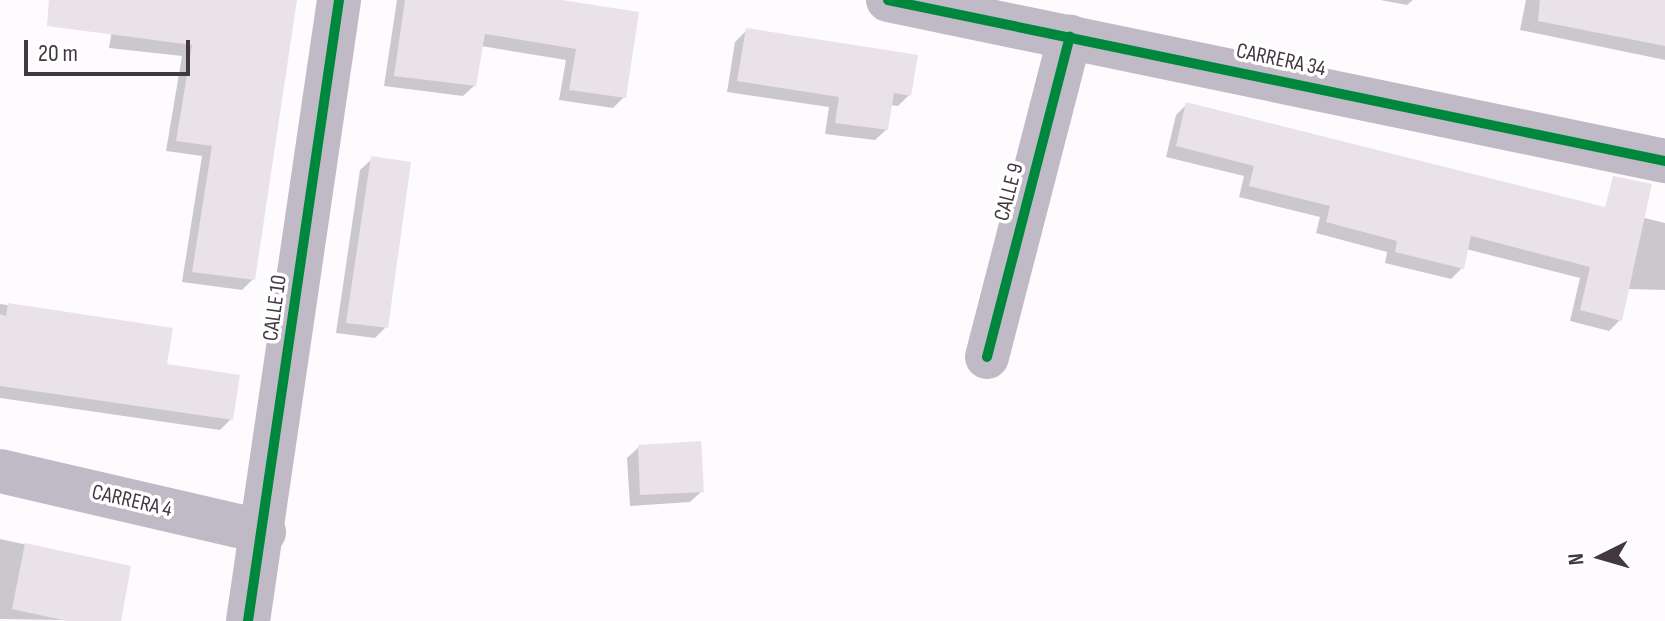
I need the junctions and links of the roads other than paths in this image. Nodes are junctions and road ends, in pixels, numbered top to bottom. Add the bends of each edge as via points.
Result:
1 (339, 0) edge
2 (888, 0) edge
3 (1070, 37) junction
4 (1665, 161) edge
5 (987, 357) dead end
6 (0, 471) edge
7 (264, 532) junction
8 (248, 621) edge

1 - 7 street, CALLE 10
2 - 3 street, CARRERA 34
3 - 4 street, CARRERA 34
3 - 5 street, CALLE 9
6 - 7 street, CARRERA 4
7 - 8 street, CALLE 10

